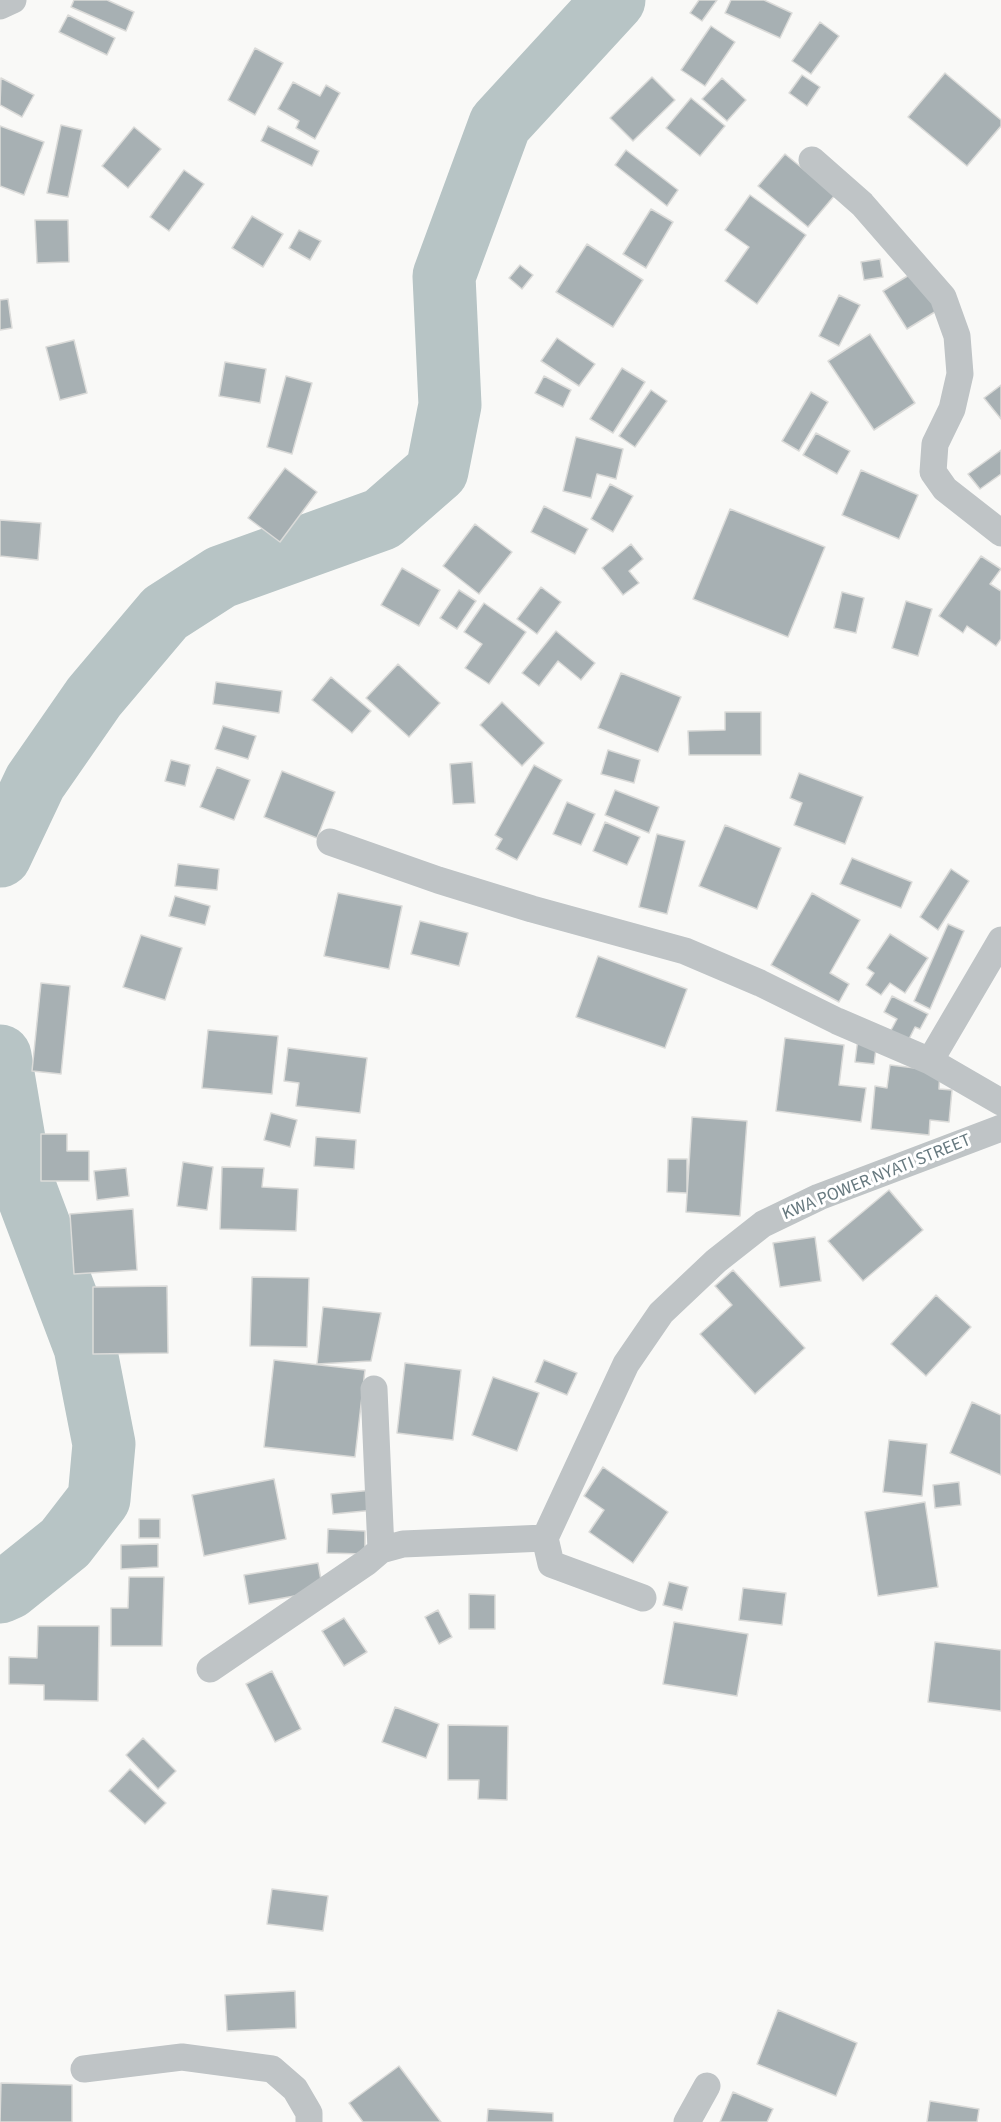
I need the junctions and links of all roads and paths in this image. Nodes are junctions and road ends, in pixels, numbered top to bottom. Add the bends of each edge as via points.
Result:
1 (13, 0) edge
2 (0, 6) edge
3 (812, 160) dead end
4 (1001, 533) edge
5 (330, 842) dead end
6 (1001, 940) edge
7 (930, 1061) junction
8 (1001, 1102) edge
9 (1001, 1128) edge
10 (374, 1389) dead end
11 (545, 1538) junction
12 (381, 1550) junction
13 (643, 1598) dead end
14 (210, 1669) dead end
15 (84, 2069) dead end
16 (707, 2086) dead end
17 (309, 2122) edge
18 (687, 2122) edge

1 - 2 street
3 - 4 street via 862,204 943,297 957,336 960,374 952,409 935,444 933,472 945,489
5 - 7 street via 521,906 685,951
6 - 7 street
7 - 8 street
9 - 11 street, KWA POWER NYATI STREET via 819,1197 763,1224 716,1261 661,1313 626,1364
10 - 12 street
11 - 12 street via 403,1544
11 - 13 street via 551,1564
12 - 14 street
15 - 17 street via 182,2057 272,2069 295,2089 309,2113
16 - 18 street

